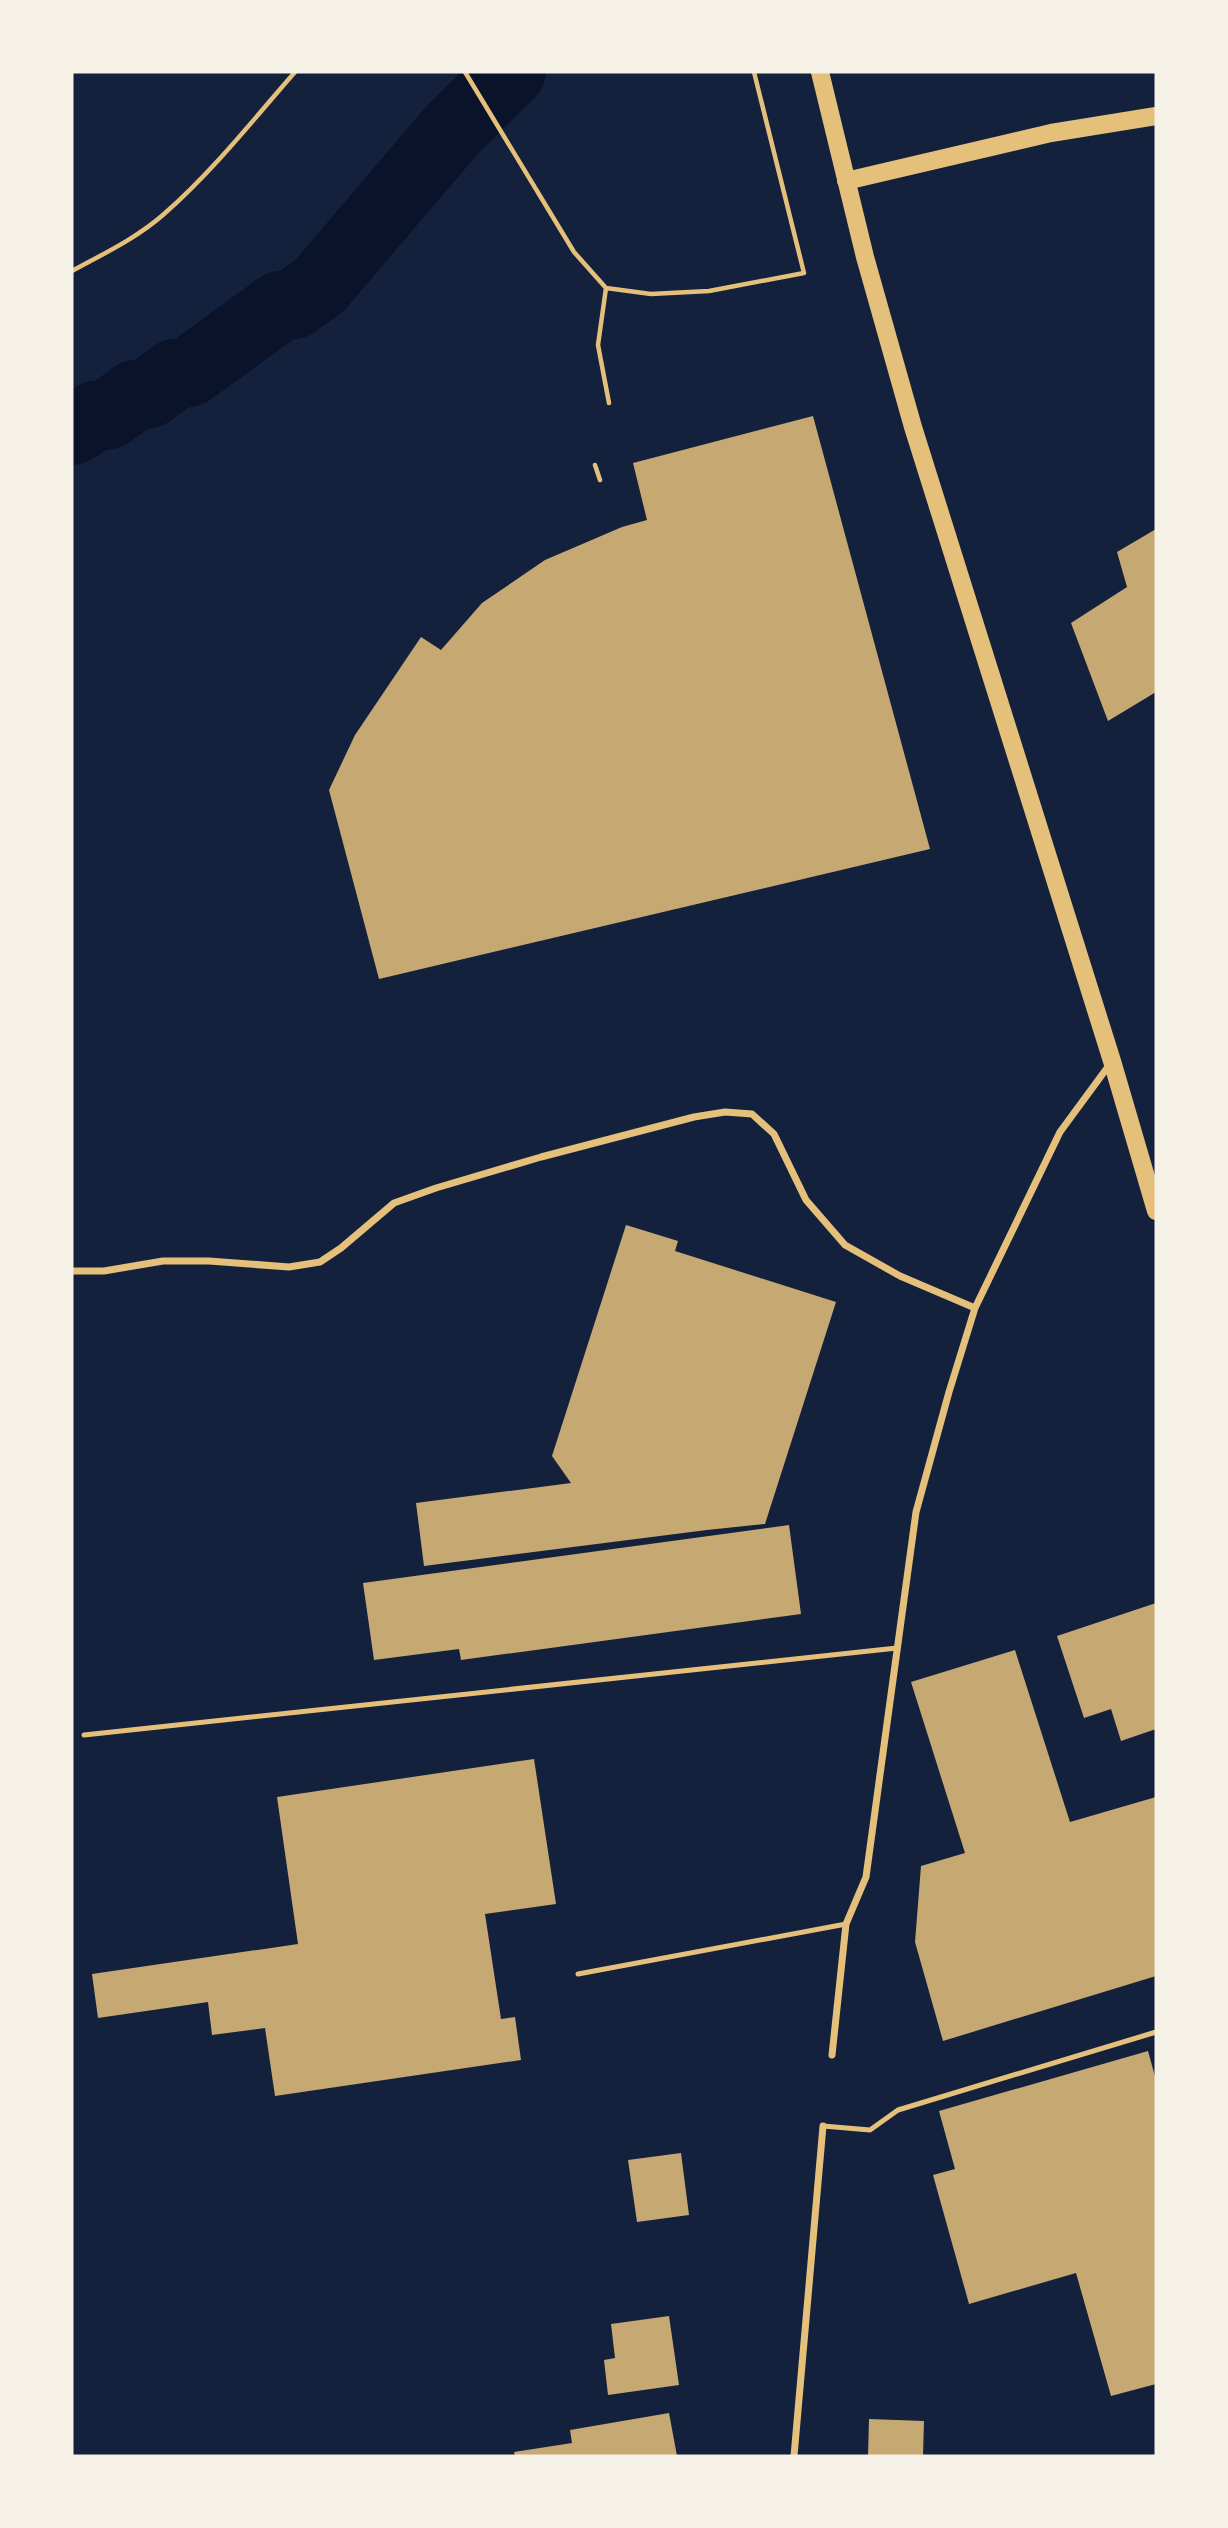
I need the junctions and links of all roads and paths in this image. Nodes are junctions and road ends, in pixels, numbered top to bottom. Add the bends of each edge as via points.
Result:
1 (295, 72) edge
2 (465, 72) edge
3 (754, 72) edge
4 (820, 72) edge
5 (1156, 116) edge
6 (846, 181) junction
7 (72, 271) edge
8 (606, 288) junction
9 (610, 403) dead end
10 (595, 465) dead end
11 (600, 480) dead end
12 (1112, 1061) junction
13 (1156, 1210) edge
14 (72, 1271) edge
15 (975, 1308) junction
16 (897, 1648) junction
17 (84, 1735) dead end
18 (846, 1924) junction
19 (578, 1974) dead end
20 (1156, 2032) edge
21 (832, 2056) dead end
22 (823, 2126) joint
23 (794, 2456) edge

1 - 7 path via 162,216
2 - 8 path via 574,252
3 - 8 path via 804,273 709,290 651,294
4 - 6 main road
5 - 6 main road via 1051,133
6 - 12 main road via 914,427
8 - 9 path via 598,345
10 - 11 path
12 - 13 main road
12 - 15 street via 1060,1132
14 - 15 street via 163,1261 289,1267 320,1262 394,1203 541,1157 725,1112 752,1114 774,1134 806,1200 845,1245 900,1276
15 - 16 street via 916,1512
16 - 17 lane
16 - 18 street via 866,1877
18 - 19 lane
18 - 21 street
20 - 22 lane via 898,2110 870,2130
22 - 23 street

